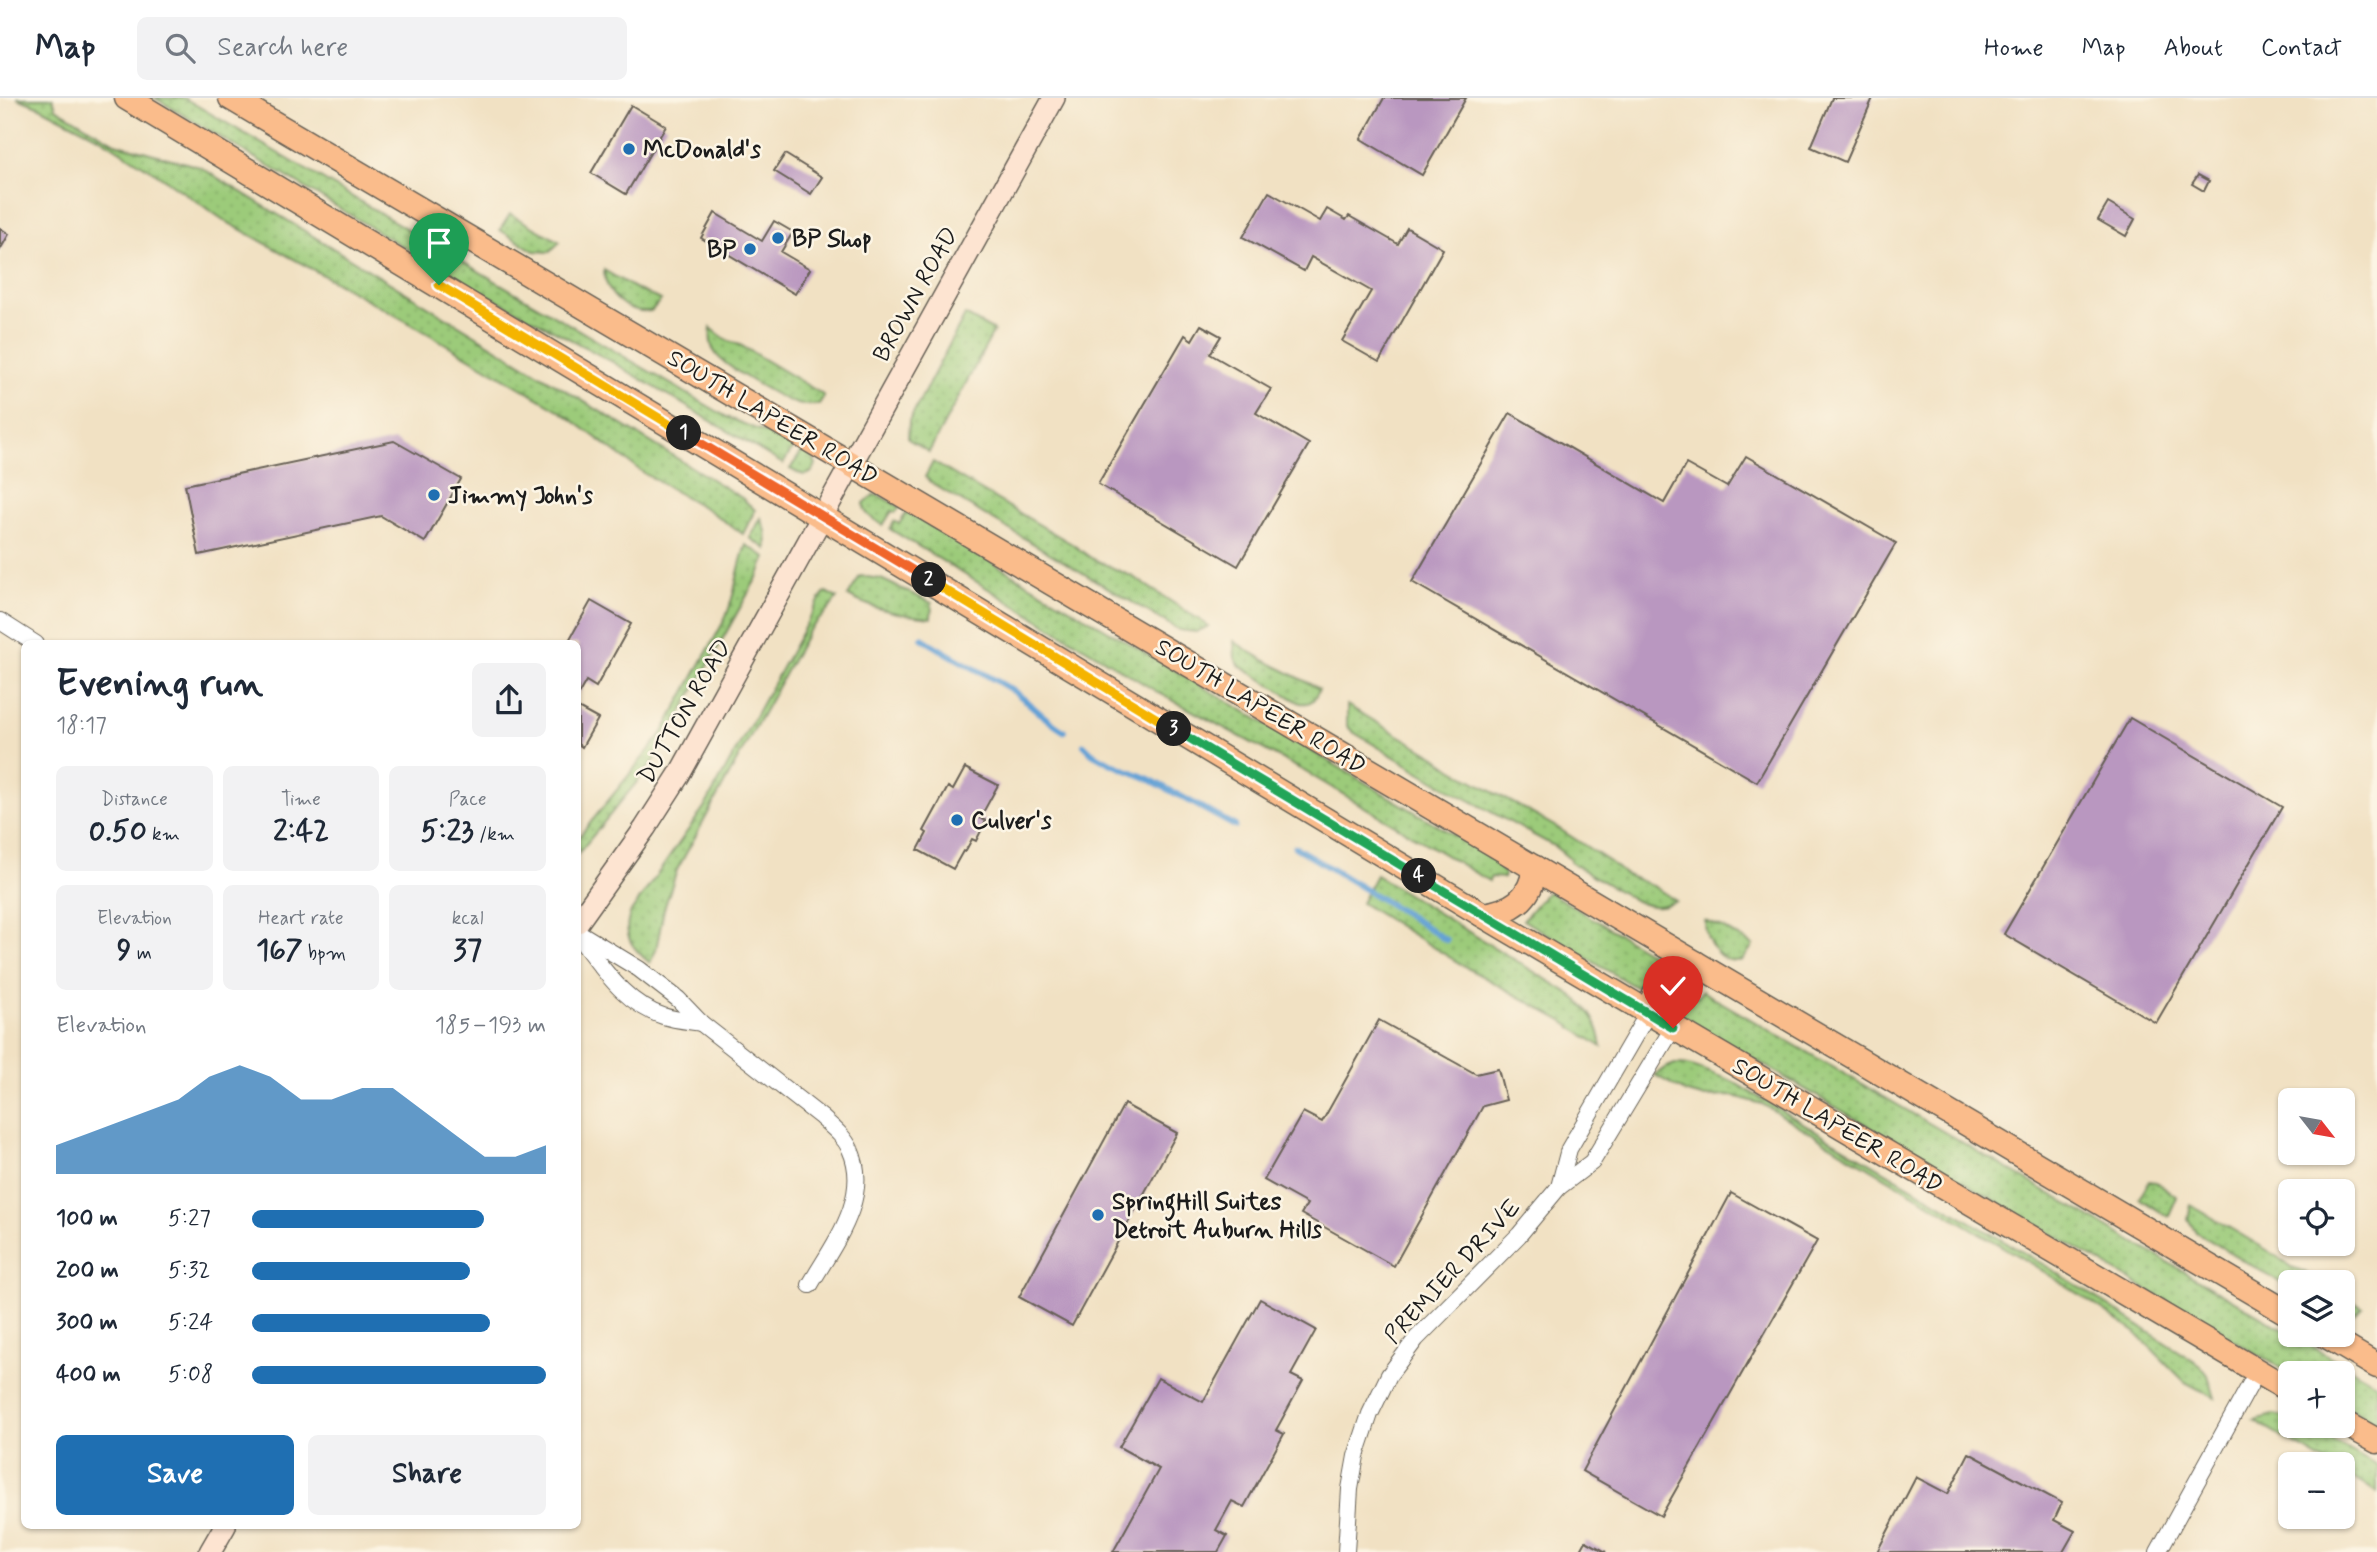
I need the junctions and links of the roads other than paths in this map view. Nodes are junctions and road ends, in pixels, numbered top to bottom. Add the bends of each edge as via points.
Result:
1 (127, 98) edge
2 (231, 98) edge
3 (1054, 98) edge
4 (852, 463) junction
5 (822, 516) junction
6 (0, 621) edge
7 (30, 640) edge
8 (1535, 868) junction
9 (1482, 915) junction
10 (581, 918) edge
11 (581, 936) edge
12 (581, 938) edge
13 (1695, 963) junction
14 (1648, 1013) junction
15 (701, 1023) junction
16 (1673, 1028) junction
17 (1559, 1187) junction
18 (810, 1285) dead end
19 (2278, 1307) edge
20 (2345, 1347) edge
21 (2377, 1366) edge
22 (2258, 1372) junction
23 (2278, 1384) edge
24 (2355, 1429) edge
25 (2377, 1441) edge
26 (223, 1529) edge
27 (210, 1552) edge
28 (1346, 1552) edge
29 (2158, 1552) edge

1 - 5 main road, SOUTH LAPEER ROAD
2 - 4 main road, SOUTH LAPEER ROAD
3 - 4 street, BROWN ROAD
4 - 5 street, BROWN ROAD
4 - 8 main road, SOUTH LAPEER ROAD
5 - 9 main road, SOUTH LAPEER ROAD
5 - 10 street, DUTTON ROAD via 673,784
6 - 7 street
8 - 9 main road via 1530,889 1512,908
8 - 13 main road, SOUTH LAPEER ROAD
9 - 14 main road, SOUTH LAPEER ROAD
11 - 15 street via 639,969
12 - 15 street via 620,990 637,1004 666,1017
13 - 14 main road via 1680,966 1662,980
13 - 19 main road, SOUTH LAPEER ROAD
14 - 16 main road, SOUTH LAPEER ROAD
14 - 17 street, PREMIER DRIVE via 1569,1149
15 - 18 street via 821,1117 850,1147 857,1174 855,1200
16 - 17 street, PREMIER DRIVE via 1592,1162
16 - 22 main road, SOUTH LAPEER ROAD
17 - 28 street, PREMIER DRIVE via 1519,1235 1416,1339 1389,1375 1356,1456
20 - 21 main road
22 - 23 main road, SOUTH LAPEER ROAD
22 - 29 street
24 - 25 main road
26 - 27 street

